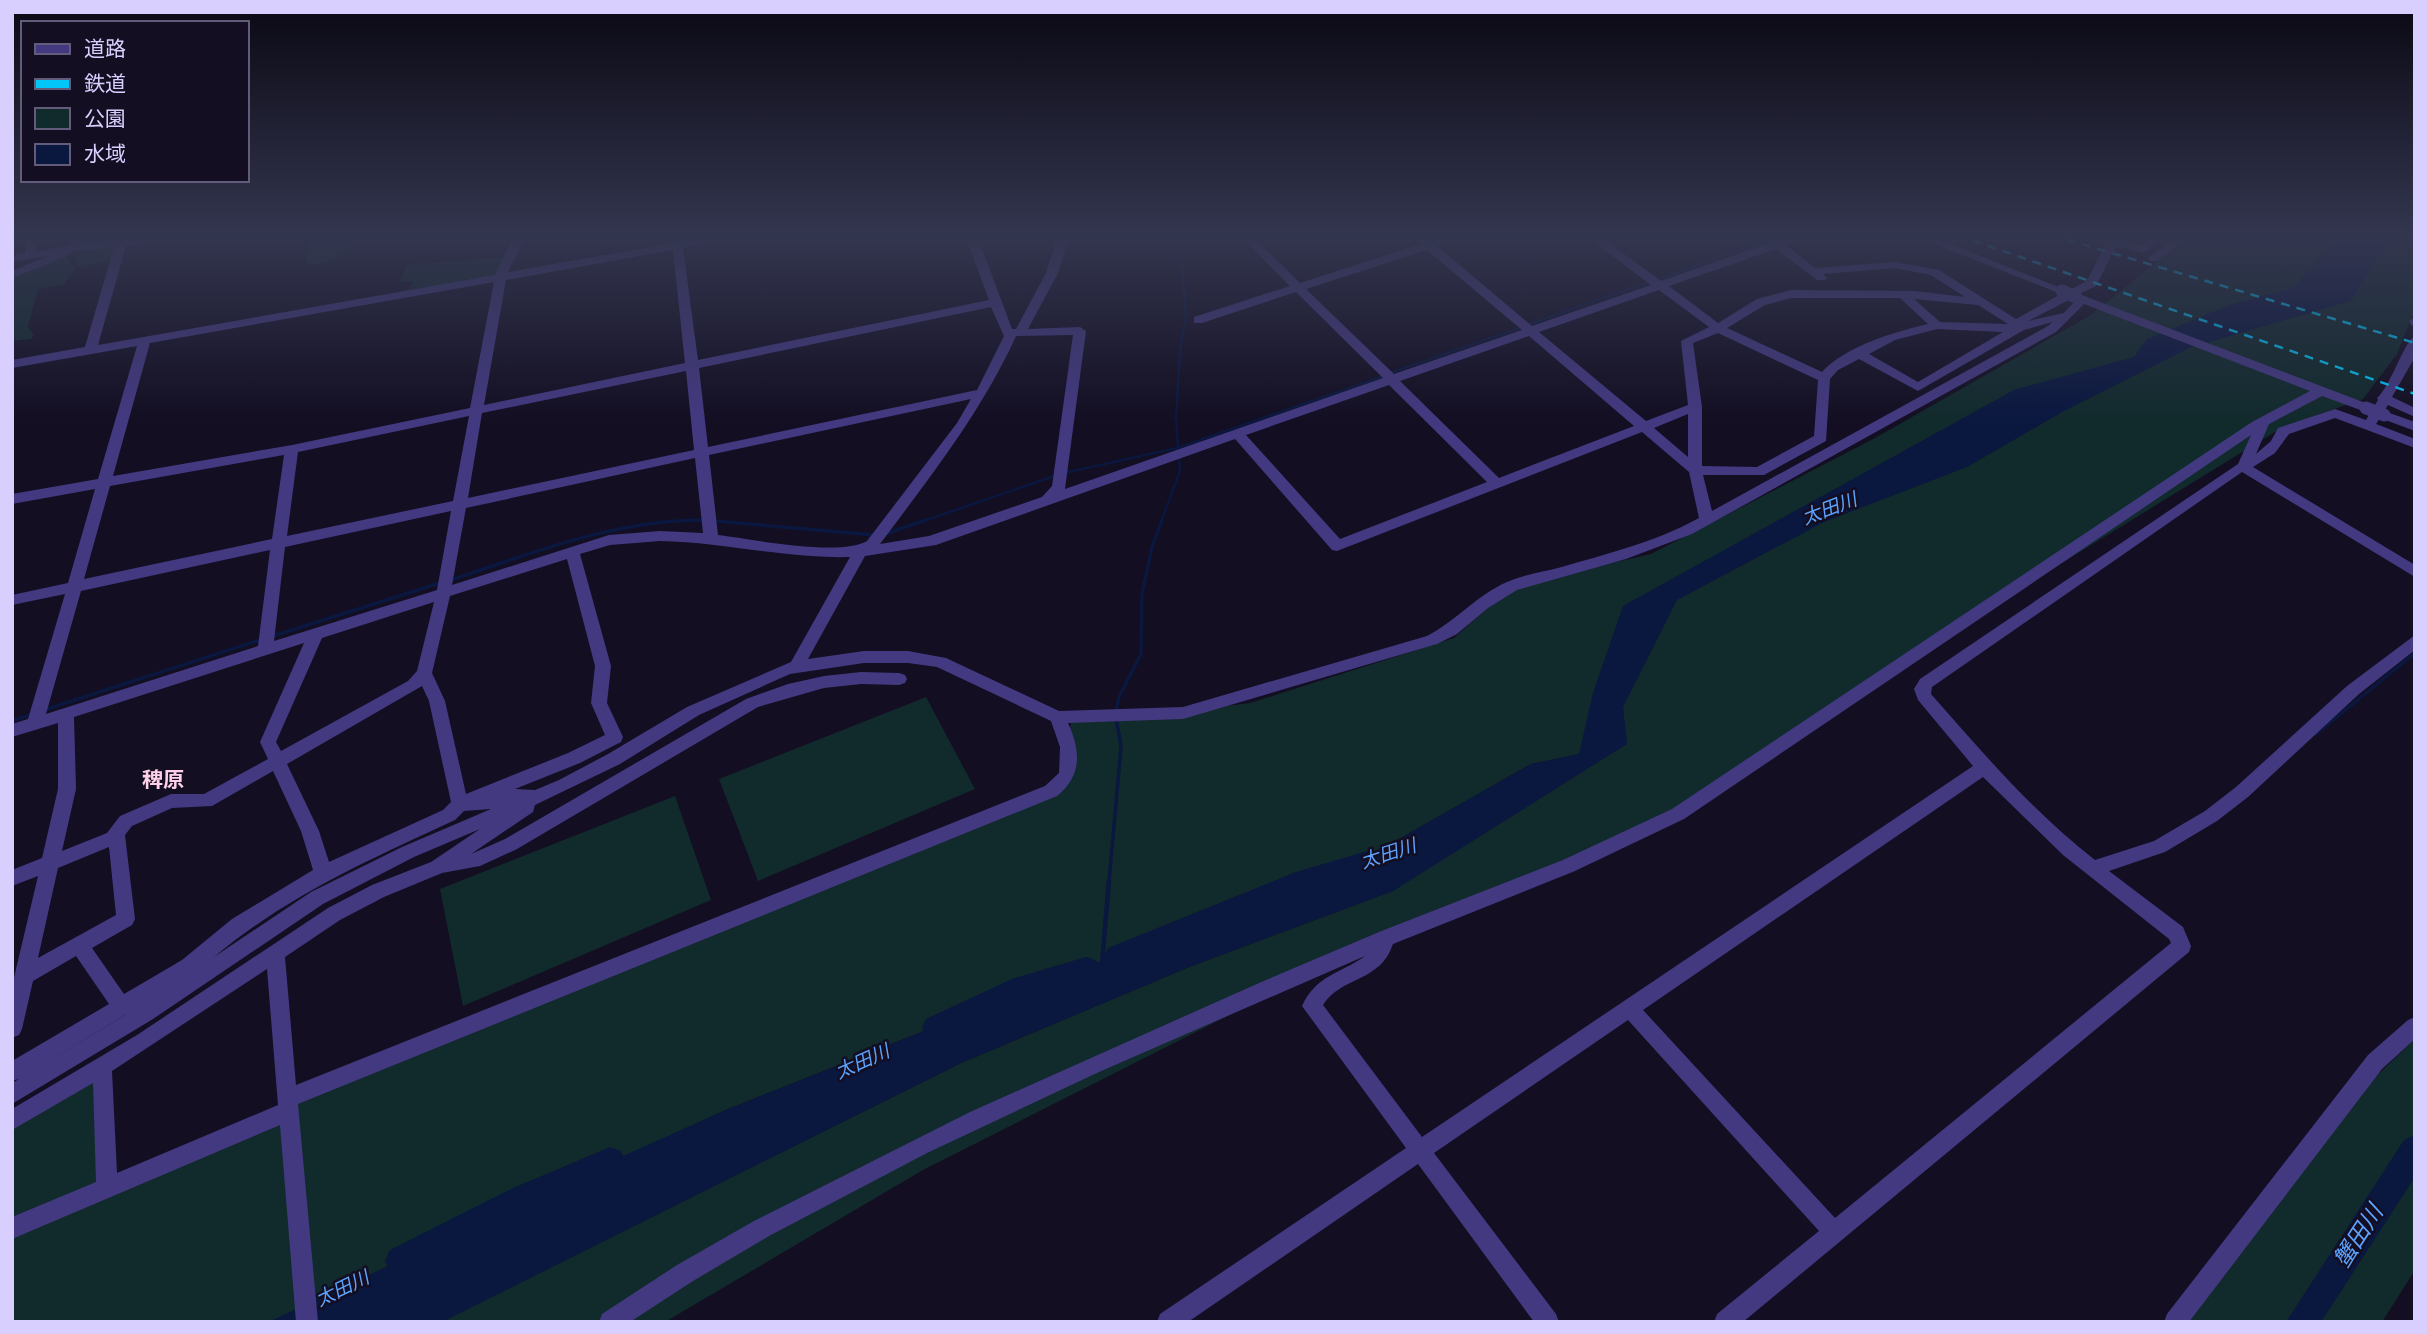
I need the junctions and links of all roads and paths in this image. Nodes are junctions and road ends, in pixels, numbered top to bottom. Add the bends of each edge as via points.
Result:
1 (105, 297) edge
2 (387, 297) edge
3 (498, 297) edge
4 (681, 297) edge
5 (995, 297) edge
6 (1037, 297) edge
7 (1266, 297) edge
8 (1307, 297) edge
9 (1491, 297) edge
10 (1624, 297) edge
11 (1675, 297) edge
12 (1781, 297) edge
13 (1906, 297) edge
14 (1925, 297) edge
15 (1972, 297) edge
16 (2068, 297) edge
17 (2079, 298) joint
18 (997, 302) junction
19 (1981, 303) junction
20 (2071, 313) junction
21 (1198, 320) dead end
22 (1937, 325) junction
23 (2017, 326) junction
24 (1718, 328) junction
25 (1531, 331) junction
26 (1016, 333) junction
27 (145, 340) junction
28 (2415, 340) edge
29 (90, 350) junction
30 (1858, 354) junction
31 (12, 364) edge
32 (692, 368) junction
33 (1824, 378) junction
34 (1389, 380) junction
35 (2319, 391) junction
36 (980, 393) junction
37 (2383, 398) junction
38 (1695, 407) junction
39 (478, 408) junction
40 (2415, 413) edge
41 (2373, 416) junction
42 (2264, 421) junction
43 (1643, 426) junction
44 (2415, 427) edge
45 (1238, 434) junction
46 (2415, 444) edge
47 (292, 449) junction
48 (703, 453) junction
49 (2243, 467) junction
50 (1695, 470) junction
51 (104, 481) junction
52 (1496, 483) junction
53 (12, 499) edge
54 (1044, 503) junction
55 (459, 507) junction
56 (1707, 520) junction
57 (711, 537) junction
58 (277, 544) junction
59 (572, 550) junction
60 (860, 552) junction
61 (2415, 572) edge
62 (73, 587) junction
63 (444, 590) junction
64 (12, 600) edge
65 (317, 632) junction
66 (2415, 640) edge
67 (267, 648) junction
68 (796, 666) junction
69 (424, 673) junction
70 (899, 679) dead end
71 (66, 713) junction
72 (1057, 718) junction
73 (35, 724) junction
74 (12, 731) edge
75 (276, 762) junction
76 (1984, 767) junction
77 (539, 796) junction
78 (460, 804) junction
79 (116, 836) junction
80 (50, 863) junction
81 (437, 867) junction
82 (2093, 868) junction
83 (323, 873) junction
84 (12, 878) edge
85 (1386, 938) junction
86 (79, 945) junction
87 (275, 954) junction
88 (24, 975) junction
89 (122, 1007) junction
90 (1629, 1008) junction
91 (2415, 1026) edge
92 (12, 1029) edge
93 (102, 1066) junction
94 (12, 1073) edge
95 (12, 1094) edge
96 (288, 1110) junction
97 (12, 1120) edge
98 (1420, 1149) junction
99 (107, 1188) junction
100 (12, 1228) edge
101 (1834, 1232) junction
102 (307, 1322) edge
103 (610, 1322) edge
104 (1168, 1322) edge
105 (1548, 1322) edge
106 (1725, 1322) edge
107 (2175, 1322) edge

1 - 29 street
2 - 27 street
3 - 39 street
4 - 32 street
5 - 18 street
6 - 26 street
7 - 21 street
8 - 34 street
9 - 25 street
10 - 25 street
11 - 24 street
12 - 24 street via 1761,302
13 - 22 street
14 - 19 street
15 - 19 street
16 - 23 street
17 - 20 street
17 - 35 street
18 - 26 street via 1007,333
18 - 32 street
19 - 23 street
20 - 23 street
20 - 56 street via 2052,329
22 - 23 street
22 - 30 street via 1891,337
23 - 30 street via 1918,387
24 - 33 street
24 - 38 street via 1687,341
25 - 34 street
25 - 43 street
26 - 36 street
26 - 54 street via 1080,331 1059,487
27 - 29 street
27 - 51 street
28 - 37 street
29 - 31 street
30 - 33 street
32 - 39 street
32 - 48 street
33 - 50 street via 1821,438 1759,471
34 - 45 street
34 - 52 street
35 - 41 street
35 - 42 street
36 - 48 street
36 - 60 street via 930,470 872,545
37 - 40 street
37 - 41 street
38 - 43 street
38 - 50 street
39 - 47 street
39 - 55 street
41 - 44 street
41 - 46 street
41 - 49 street via 2335,413 2283,431 2280,441
42 - 49 street
42 - 85 street via 1678,814 1587,859
43 - 50 street
43 - 52 street
45 - 52 street via 1337,546
45 - 54 street
47 - 51 street
47 - 58 street
48 - 55 street
48 - 57 street
49 - 61 street
49 - 76 street via 1926,683 1924,696
50 - 56 street
51 - 53 street
51 - 62 street
54 - 60 street via 931,541
55 - 58 street
55 - 63 street
56 - 72 street via 1621,555 1512,586 1452,631 1408,648 1183,713
57 - 59 street via 638,535
57 - 60 street via 810,551
58 - 62 street
58 - 67 street via 265,631
59 - 63 street
59 - 78 street via 603,666 600,713 615,737
60 - 68 street
62 - 64 street
62 - 73 street
63 - 65 street
63 - 69 street
65 - 67 street
65 - 75 street via 268,742
66 - 82 street via 2211,816 2159,847
67 - 71 street
68 - 72 street via 864,657 940,663
68 - 77 street via 740,687 614,760
69 - 75 street via 414,685
69 - 78 street via 437,701
70 - 81 street via 830,680 752,702 510,844 474,861
71 - 73 street
71 - 80 street via 67,789
72 - 96 street via 1071,752 1068,772 1051,791
73 - 74 street
75 - 79 street via 206,802 171,801 152,807 126,821
75 - 83 street via 310,831
76 - 82 street
76 - 90 street
77 - 78 street via 516,795 474,807
77 - 81 street via 521,814
77 - 95 street via 408,852 317,898 146,1013
78 - 83 street via 449,815
79 - 80 street
79 - 86 street via 126,919
80 - 84 street
80 - 88 street
81 - 87 street via 334,914
82 - 101 street via 2176,933 2182,946
83 - 89 street
85 - 98 street via 1385,949 1365,969 1329,986 1315,997 1312,1006
85 - 103 street via 1091,1063 781,1215
86 - 88 street
86 - 89 street
87 - 93 street
87 - 96 street
88 - 92 street
89 - 94 street
90 - 98 street
90 - 101 street
91 - 107 street via 2375,1062
93 - 97 street
93 - 99 street
96 - 99 street
96 - 102 street
98 - 104 street
98 - 105 street
99 - 100 street
101 - 106 street

